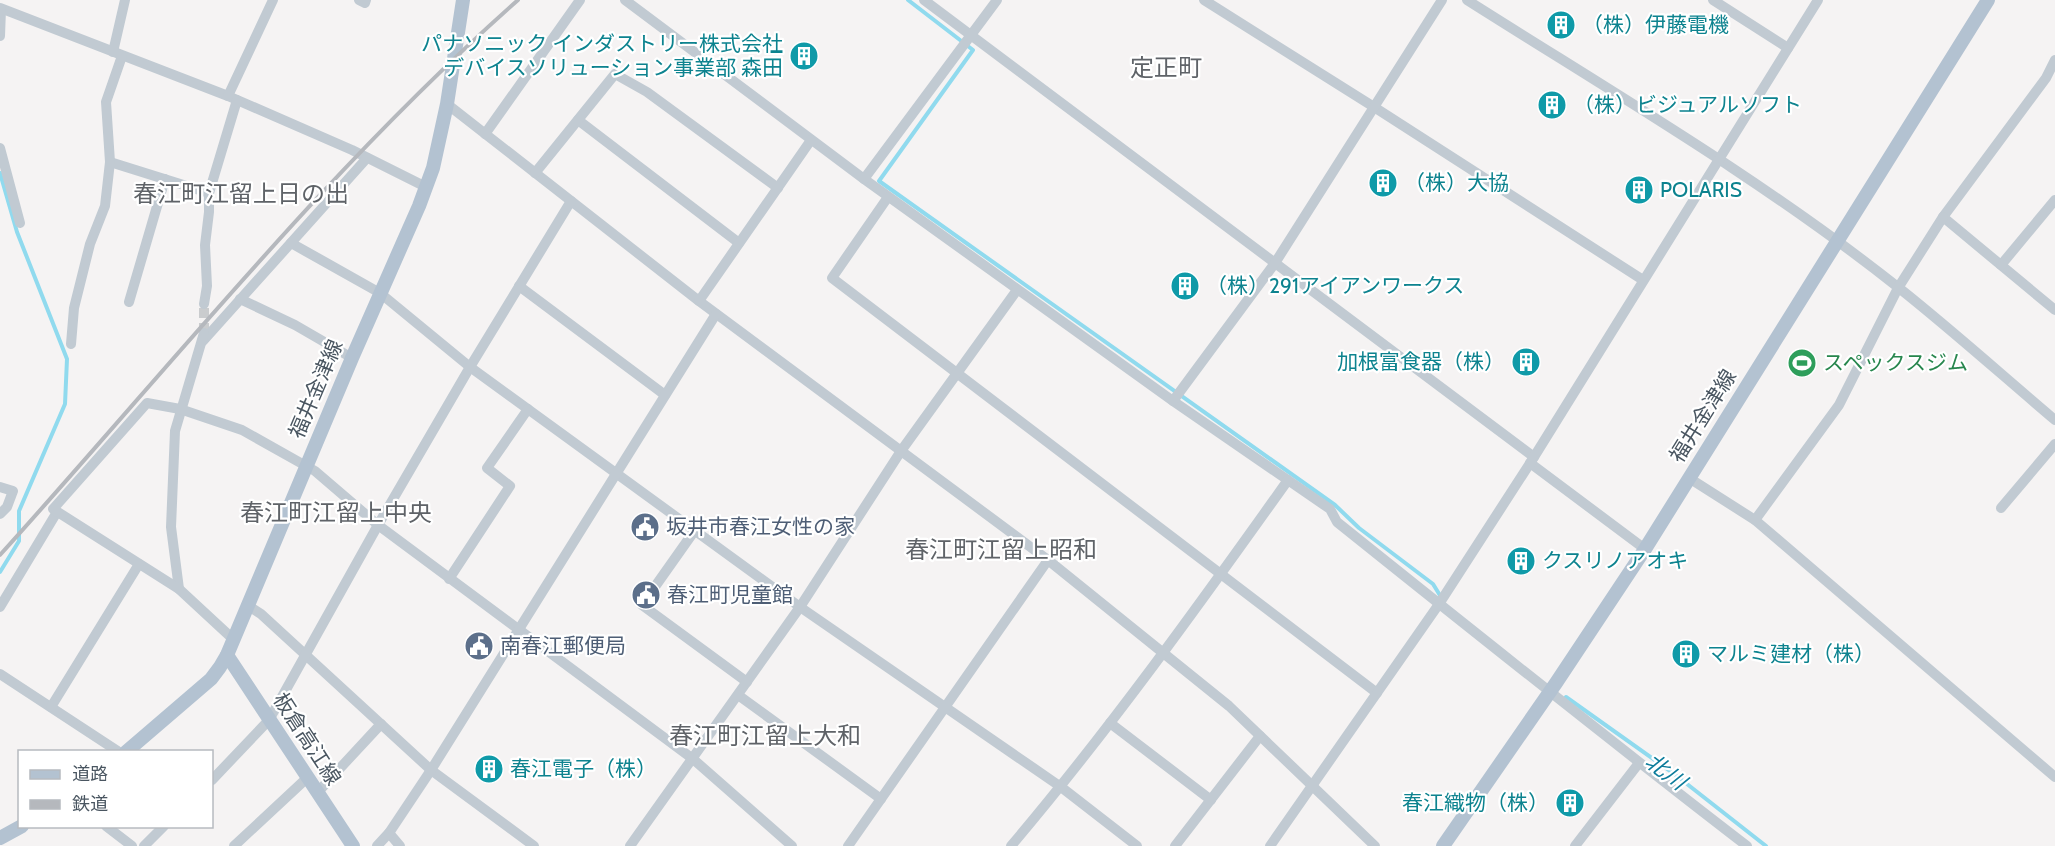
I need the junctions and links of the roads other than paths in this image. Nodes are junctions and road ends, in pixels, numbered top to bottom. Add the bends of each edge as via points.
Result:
1 (125, 0) edge
2 (273, 0) edge
3 (359, 0) edge
4 (366, 0) edge
5 (464, 0) edge
6 (580, 0) edge
7 (625, 0) edge
8 (924, 0) edge
9 (997, 0) edge
10 (1204, 0) edge
11 (1442, 0) edge
12 (1467, 0) edge
13 (1713, 0) edge
14 (1818, 0) edge
15 (1988, 0) edge
16 (1, 8) edge
17 (971, 35) junction
18 (0, 36) edge
19 (1788, 48) junction
20 (117, 54) junction
21 (2055, 62) edge
22 (232, 98) junction
23 (447, 104) junction
24 (1374, 107) junction
25 (578, 120) junction
26 (485, 134) junction
27 (811, 140) junction
28 (0, 148) edge
29 (367, 158) junction
30 (1718, 160) junction
31 (110, 162) junction
32 (535, 173) junction
33 (165, 179) junction
34 (864, 179) junction
35 (426, 188) junction
36 (778, 188) junction
37 (209, 193) junction
38 (888, 196) junction
39 (2055, 200) edge
40 (571, 201) junction
41 (1943, 217) junction
42 (20, 223) dead end
43 (1836, 242) junction
44 (291, 243) junction
45 (739, 243) junction
46 (1275, 263) junction
47 (2001, 265) junction
48 (1643, 280) junction
49 (519, 286) junction
50 (1898, 288) junction
51 (1017, 290) junction
52 (380, 292) junction
53 (240, 299) junction
54 (699, 301) junction
55 (129, 302) dead end
56 (204, 304) tunnel mouth
57 (2055, 310) edge
58 (716, 314) junction
59 (71, 344) dead end
60 (352, 358) junction
61 (470, 367) junction
62 (958, 374) junction
63 (665, 395) junction
64 (1173, 401) junction
65 (180, 409) junction
66 (528, 409) junction
67 (2055, 420) edge
68 (2055, 444) edge
69 (902, 452) junction
70 (1532, 460) junction
71 (307, 466) junction
72 (616, 473) junction
73 (1689, 478) junction
74 (1288, 480) junction
75 (0, 487) edge
76 (2001, 508) dead end
77 (57, 512) junction
78 (0, 514) edge
79 (1755, 520) junction
80 (378, 525) junction
81 (695, 530) junction
82 (1645, 549) junction
83 (1048, 560) junction
84 (139, 564) junction
85 (1221, 574) junction
86 (449, 579) junction
87 (179, 590) junction
88 (1440, 604) junction
89 (247, 605) junction
90 (0, 607) edge
91 (800, 607) junction
92 (518, 630) junction
93 (233, 639) junction
94 (1164, 653) junction
95 (227, 655) junction
96 (306, 655) junction
97 (0, 674) edge
98 (747, 682) junction
99 (1377, 693) junction
100 (1549, 693) junction
101 (738, 695) junction
102 (51, 707) junction
103 (946, 707) junction
104 (269, 720) junction
105 (1110, 723) junction
106 (381, 724) junction
107 (1260, 736) junction
108 (115, 750) edge
109 (128, 750) edge
110 (693, 759) junction
111 (1639, 763) junction
112 (431, 770) junction
113 (2055, 777) edge
114 (307, 778) junction
115 (213, 779) edge
116 (1312, 786) junction
117 (1061, 787) junction
118 (317, 793) junction
119 (881, 799) junction
120 (1211, 800) junction
121 (18, 828) edge
122 (109, 828) edge
123 (162, 828) edge
124 (389, 833) junction
125 (0, 838) edge
126 (132, 846) edge
127 (144, 846) edge
128 (234, 846) edge
129 (353, 846) edge
130 (376, 846) edge
131 (400, 846) edge
132 (534, 846) edge
133 (630, 846) edge
134 (792, 846) edge
135 (848, 846) edge
136 (1011, 846) edge
137 (1137, 846) edge
138 (1175, 846) edge
139 (1270, 846) edge
140 (1375, 846) edge
141 (1443, 846) edge
142 (1575, 846) edge
143 (1747, 846) edge

1 - 20 street
2 - 22 street
3 - 4 street
5 - 23 main road, 福井金津線
6 - 26 street
7 - 27 street
8 - 17 street
9 - 17 street
10 - 24 street
11 - 24 street
12 - 30 street
13 - 19 street
14 - 19 street
15 - 43 main road, 福井金津線
16 - 18 street
16 - 20 street
17 - 34 street
17 - 46 street
19 - 30 street
20 - 22 street
20 - 31 street via 106,102
21 - 41 street
22 - 29 street
22 - 37 street
23 - 26 street
23 - 35 main road, 福井金津線
24 - 46 street
24 - 48 street
25 - 32 street
25 - 36 street via 615,74 647,92
25 - 45 street
26 - 32 street
27 - 34 street
27 - 36 street
28 - 42 street
29 - 35 street
29 - 44 street
30 - 43 street
30 - 48 street
31 - 33 street
31 - 59 street via 105,206 90,244 74,308
32 - 40 street
33 - 37 street
33 - 55 street
34 - 38 street
35 - 52 main road, 福井金津線
36 - 45 street
37 - 56 street
38 - 51 street
38 - 62 street via 832,278
39 - 47 street
40 - 49 street
40 - 54 street
41 - 47 street
41 - 50 street
43 - 50 street
43 - 73 main road, 福井金津線
44 - 52 street
44 - 53 street
45 - 54 street
46 - 64 street
46 - 70 street
47 - 57 street
48 - 70 street
49 - 61 street
49 - 63 street
50 - 67 street
50 - 79 street via 1839,405
51 - 62 street
51 - 64 street
52 - 60 main road, 福井金津線
52 - 61 street
53 - 60 street
53 - 65 street via 202,338
54 - 58 street
58 - 63 street
58 - 69 street
60 - 71 main road, 福井金津線
61 - 66 street
61 - 80 street
62 - 69 street
62 - 85 street
63 - 72 street
64 - 74 street
65 - 71 street via 242,430
65 - 77 street via 147,404 53,509
65 - 87 street via 175,431 171,527
66 - 72 street
66 - 86 street via 487,468 510,486
68 - 76 street
69 - 83 street
69 - 91 street
70 - 82 street
70 - 88 street
71 - 80 street
71 - 89 main road, 福井金津線
72 - 81 street
72 - 92 street
73 - 79 street
73 - 82 main road, 福井金津線
74 - 85 street
74 - 88 street via 1330,509 1337,522
75 - 78 street via 13,491
77 - 84 street
77 - 90 street
79 - 113 street
80 - 86 street
80 - 96 street
81 - 91 street
81 - 98 street via 642,605
82 - 100 main road, 福井金津線
83 - 94 street
83 - 103 street
84 - 87 street
84 - 102 street
85 - 94 street
85 - 99 street
86 - 92 street
87 - 93 street
88 - 99 street
88 - 100 street
89 - 93 main road, 福井金津線
89 - 96 street
91 - 98 street
91 - 103 street
92 - 110 street
92 - 112 street
93 - 95 main road, 福井金津線
94 - 105 street
94 - 107 street
95 - 104 main road, 板倉高江線
95 - 109 main road, 福井金津線 via 211,679
96 - 104 street
96 - 106 street
97 - 102 street
98 - 101 street
99 - 116 street
100 - 111 street
100 - 141 main road, 福井金津線
101 - 110 street
101 - 119 street
102 - 108 street
103 - 117 street
103 - 119 street
104 - 114 main road, 板倉高江線
104 - 115 street
105 - 117 street
105 - 120 street
106 - 112 street
106 - 118 street
107 - 116 street
107 - 120 street
110 - 133 street
110 - 134 street
111 - 142 street
111 - 143 street
112 - 124 street
112 - 132 street
114 - 118 main road, 板倉高江線
114 - 128 street
116 - 139 street
116 - 140 street
117 - 136 street
117 - 137 street
118 - 129 main road, 板倉高江線
119 - 135 street
120 - 138 street
121 - 125 main road
122 - 126 street
123 - 127 street
124 - 130 street
124 - 131 street

